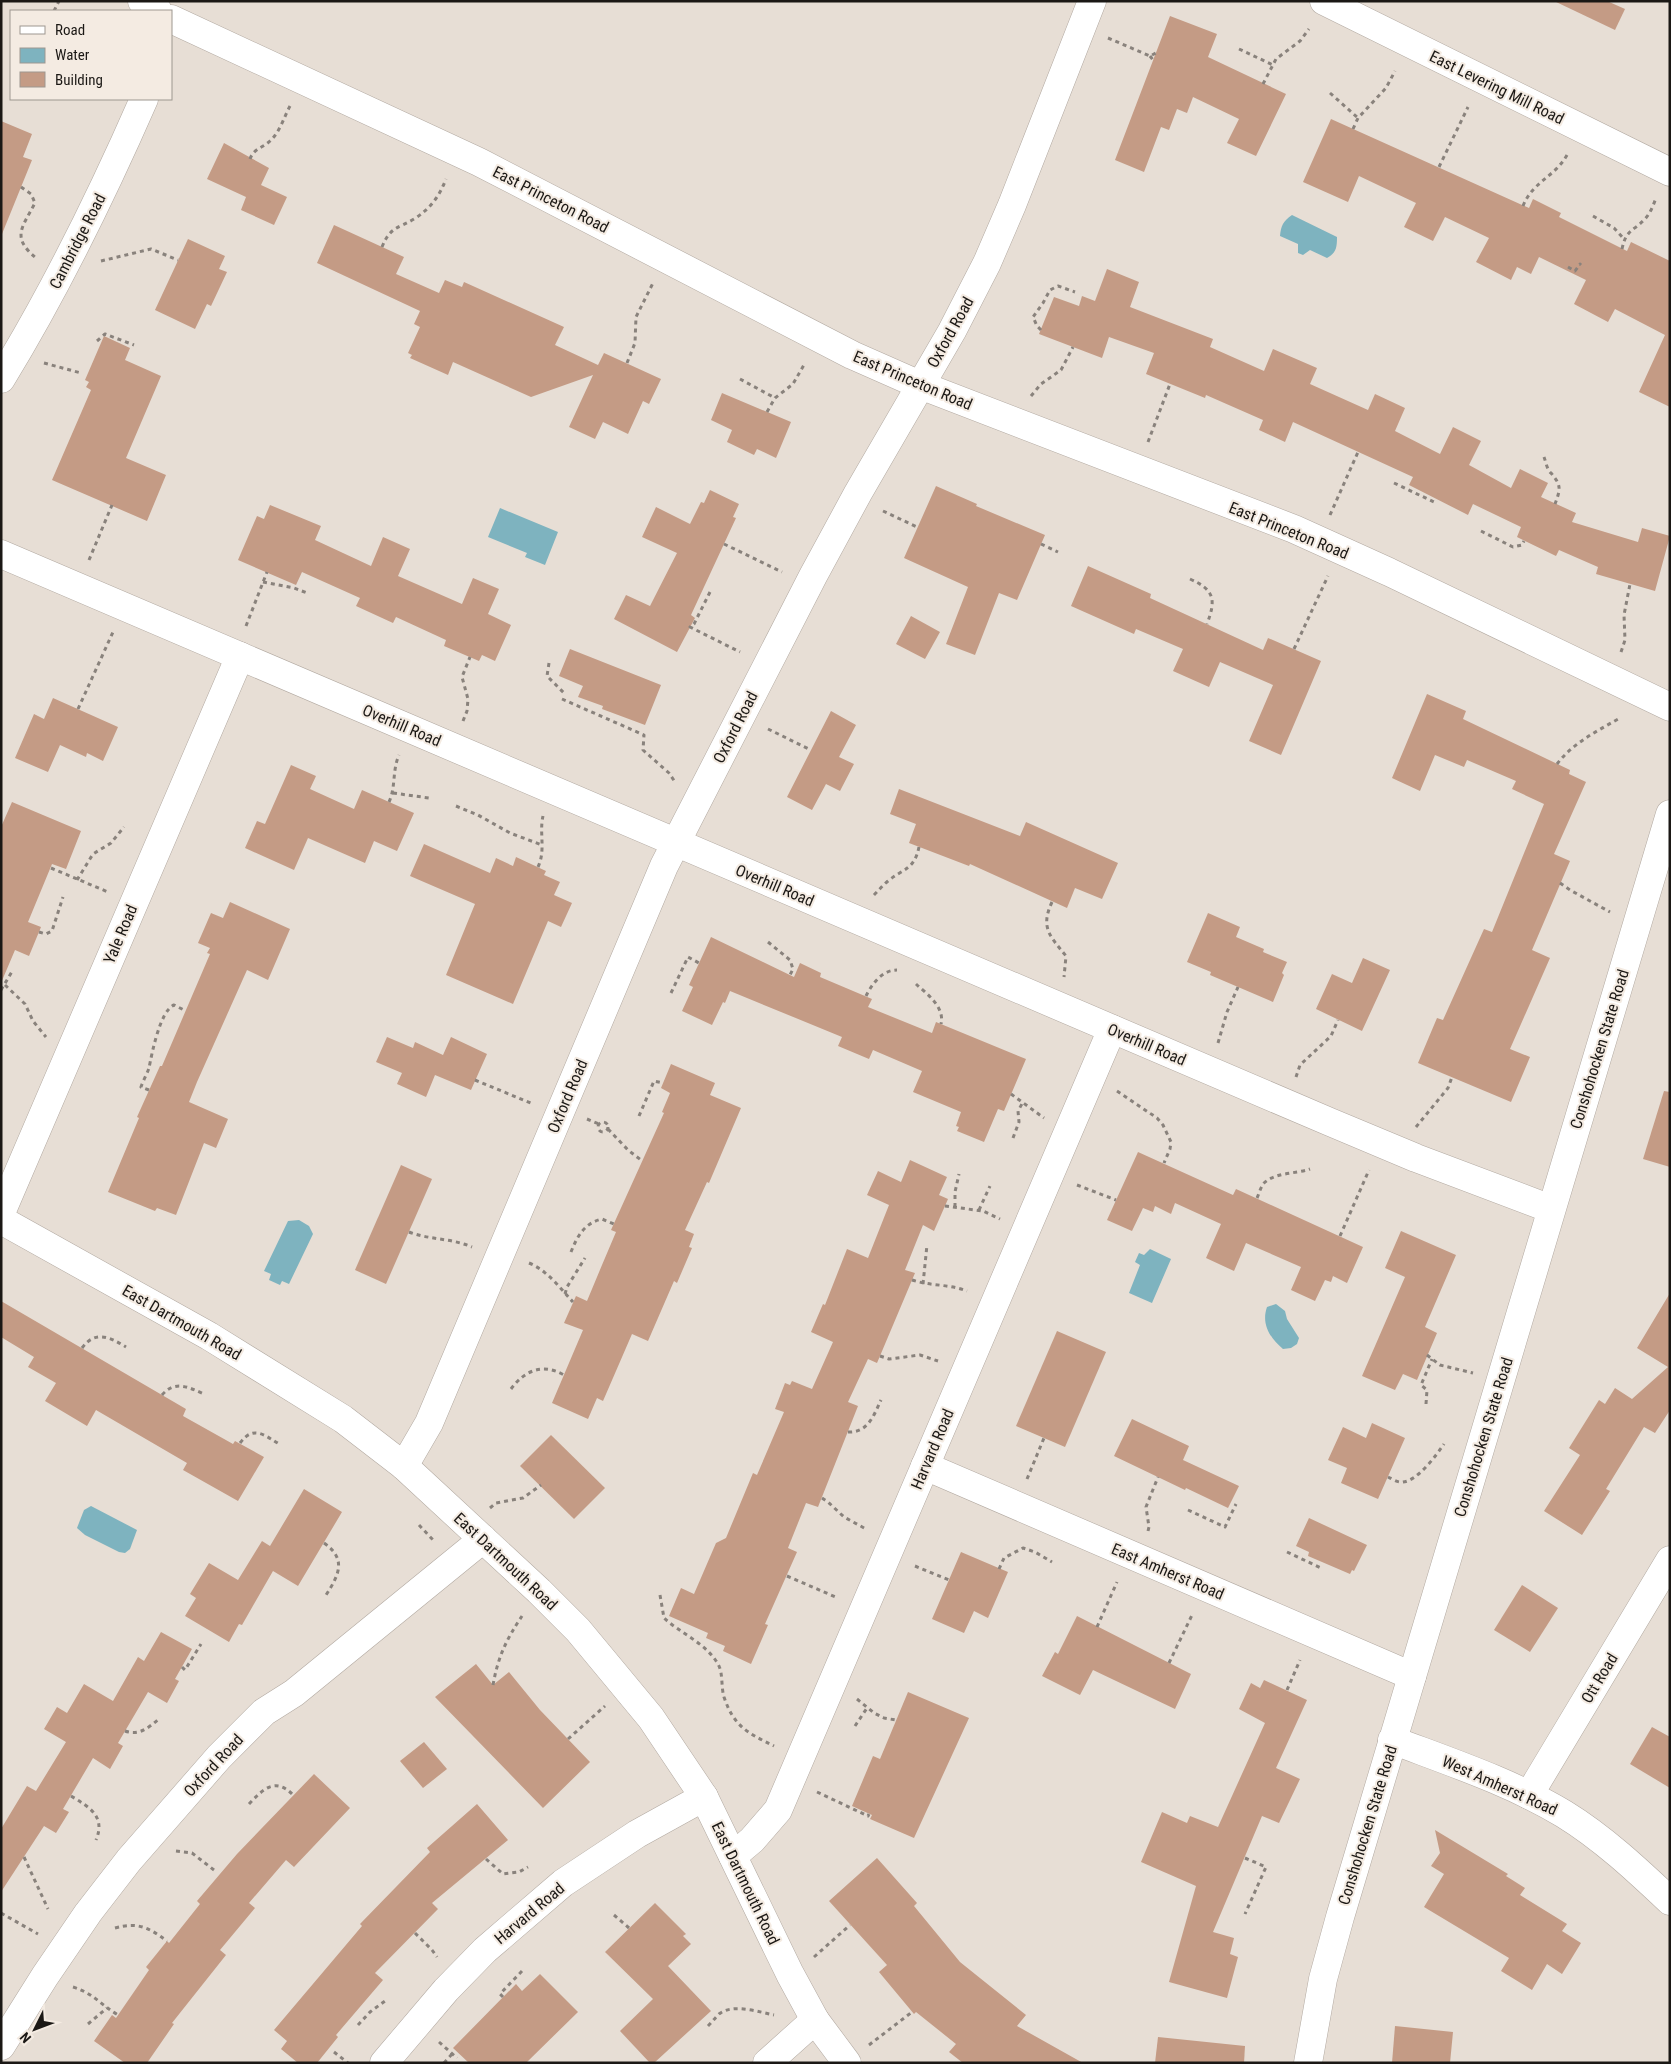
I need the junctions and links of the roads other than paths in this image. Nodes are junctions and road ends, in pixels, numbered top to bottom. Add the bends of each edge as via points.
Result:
1 (142, 1) edge
2 (1092, 1) edge
3 (1324, 1) edge
4 (158, 10) edge
5 (173, 18) edge
6 (144, 100) edge
7 (1670, 172) edge
8 (1, 379) edge
9 (920, 385) junction
10 (1, 554) edge
11 (240, 656) junction
12 (1670, 708) edge
13 (1670, 814) edge
14 (676, 842) junction
15 (1112, 1029) junction
16 (1551, 1208) junction
17 (1, 1212) edge
18 (1, 1220) edge
19 (404, 1466) junction
20 (925, 1466) junction
21 (476, 1533) junction
22 (1670, 1560) edge
23 (1412, 1676) junction
24 (1392, 1740) junction
25 (1529, 1795) junction
26 (704, 1797) junction
27 (734, 1856) junction
28 (1670, 1901) edge
29 (815, 2020) junction
30 (1, 2046) edge
31 (857, 2055) edge
32 (384, 2063) edge
33 (766, 2063) edge
34 (1308, 2063) edge

1 - 4 street, East Princeton Road
2 - 9 street, Oxford Road via 1012,205 952,331
3 - 7 street, East Levering Mill Road
5 - 9 street, East Princeton Road via 479,162 818,338
6 - 8 street, Cambridge Road via 85,228
9 - 12 street, East Princeton Road via 1330,545
9 - 14 street, Oxford Road via 858,493
10 - 11 street, Overhill Road
11 - 14 street, Overhill Road
11 - 17 street, Yale Road
13 - 16 street, Conshohocken State Road
14 - 15 street, Overhill Road
14 - 19 street, Oxford Road via 429,1423
15 - 16 street, Overhill Road via 1396,1150
15 - 20 street, Harvard Road
16 - 23 street, Conshohocken State Road
18 - 19 street, East Dartmouth Road via 238,1354 343,1419
19 - 21 street, East Dartmouth Road
20 - 23 street, East Amherst Road
20 - 27 street, Harvard Road via 778,1810
21 - 26 street, East Dartmouth Road via 585,1637 626,1686
21 - 30 street, Oxford Road via 294,1693 264,1712 219,1757 129,1860 88,1913
22 - 25 street, Ott Road
23 - 24 street, Conshohocken State Road
24 - 25 street, West Amherst Road
24 - 34 street, Conshohocken State Road via 1337,1926
25 - 28 street, West Amherst Road via 1598,1837
26 - 27 street, East Dartmouth Road
26 - 32 street, Harvard Road via 637,1834 563,1884 486,1950 446,1990
27 - 29 street, East Dartmouth Road
29 - 31 street, East Dartmouth Road
29 - 33 street

